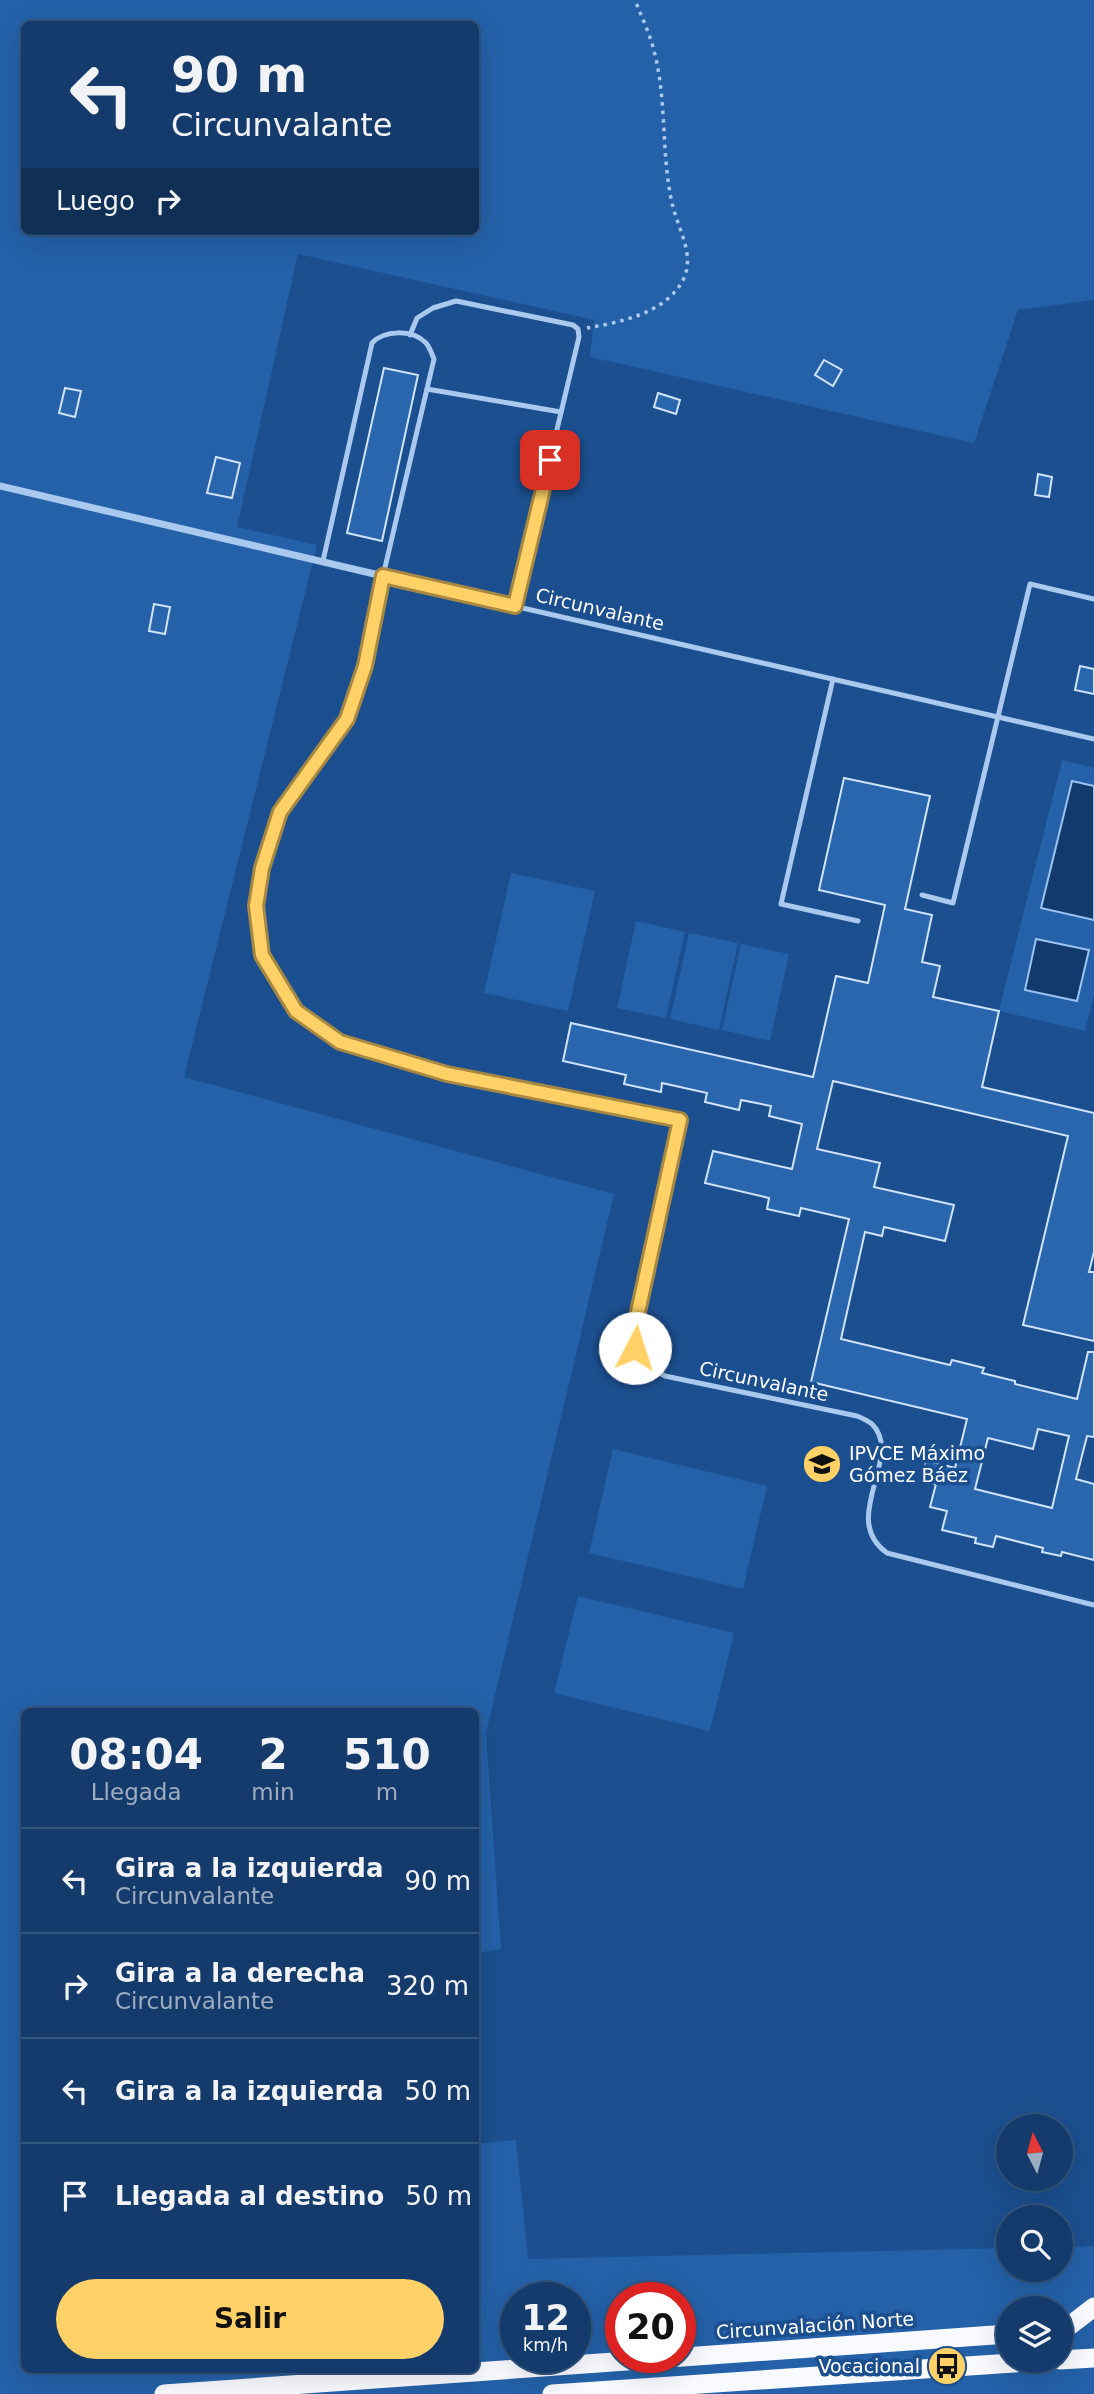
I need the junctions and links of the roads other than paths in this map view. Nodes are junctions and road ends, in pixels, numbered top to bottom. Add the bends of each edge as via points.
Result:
1 (410, 335) junction
2 (427, 389) junction
3 (561, 412) junction
4 (0, 486) edge
5 (323, 561) junction
6 (383, 576) junction
7 (1094, 599) edge
8 (515, 606) junction
9 (833, 679) junction
10 (998, 716) junction
11 (1094, 739) edge
12 (922, 895) dead end
13 (858, 921) dead end
14 (1094, 1605) edge
15 (1094, 2307) edge
16 (1073, 2322) edge
17 (1094, 2328) edge
18 (1073, 2329) edge
19 (996, 2335) edge
20 (1094, 2358) edge
21 (1073, 2359) edge
22 (591, 2364) edge
23 (996, 2364) edge
24 (500, 2368) edge
25 (479, 2369) edge
26 (392, 2373) edge
27 (575, 2373) edge
28 (369, 2374) edge
29 (576, 2393) edge
30 (164, 2394) edge
31 (552, 2394) edge

1 - 2 lane via 425,342 434,359
1 - 3 lane via 417,318 456,302 573,325 579,337
1 - 5 lane via 391,332 372,343
2 - 3 lane
2 - 6 lane
3 - 8 lane
4 - 5 street
5 - 6 street
6 - 8 lane, Circunvalante
6 - 14 lane, Circunvalante via 365,666 347,719 280,812 262,868 256,906 262,955 296,1011 340,1042 447,1074 680,1120 633,1335 635,1348 652,1369 665,1376 857,1416 872,1424 880,1439 868,1516 868,1531 875,1545 887,1553
7 - 10 lane via 1030,584
8 - 9 lane, Circunvalante
9 - 10 lane, Circunvalante
9 - 13 lane via 781,904
10 - 11 lane, Circunvalante
10 - 12 lane via 953,903
15 - 16 highway
17 - 18 highway
19 - 22 highway, Circunvalación Norte
20 - 21 highway
23 - 29 highway
24 - 25 highway, Circunvalación Norte
26 - 28 highway, Circunvalación Norte
27 - 29 street
28 - 30 highway, Circunvalación Norte
29 - 31 highway

